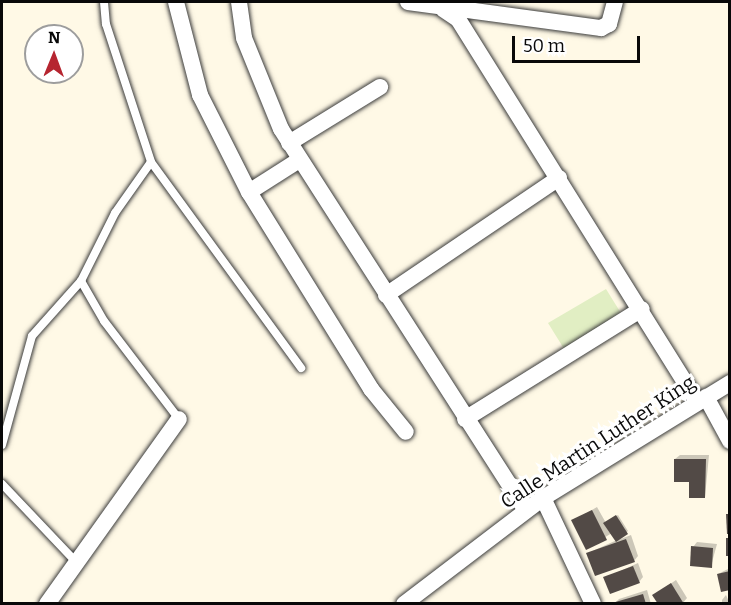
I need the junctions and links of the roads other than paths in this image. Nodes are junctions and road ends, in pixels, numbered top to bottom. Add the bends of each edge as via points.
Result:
1 (104, 2) edge
2 (176, 2) edge
3 (239, 2) edge
4 (408, 2) edge
5 (615, 2) edge
6 (443, 9) junction
7 (380, 87) dead end
8 (289, 142) junction
9 (299, 160) junction
10 (151, 162) junction
11 (559, 178) junction
12 (249, 192) junction
13 (81, 281) junction
14 (386, 295) junction
15 (642, 309) junction
16 (301, 368) dead end
17 (729, 383) edge
18 (702, 400) junction
19 (179, 419) joint
20 (465, 419) junction
21 (406, 432) dead end
22 (729, 441) edge
23 (2, 445) edge
24 (2, 484) edge
25 (543, 498) junction
26 (526, 510) junction
27 (78, 565) junction
28 (47, 603) edge
29 (404, 603) edge
30 (593, 603) edge

1 - 10 lane via 105,24
2 - 12 street via 200,94
3 - 8 street via 258,77
4 - 6 street
5 - 6 street via 609,24 601,28
6 - 11 street via 458,19
7 - 8 street
8 - 9 street
9 - 12 street
9 - 14 street
10 - 13 lane via 115,213
10 - 16 lane
11 - 14 street
11 - 15 street
12 - 21 street via 371,389
13 - 19 lane via 104,321
13 - 23 lane via 32,336
14 - 20 street
15 - 18 street
15 - 20 street
17 - 18 street, Calle Martin Luther King
18 - 22 street
18 - 25 street, Calle Martin Luther King
19 - 27 street
20 - 26 street
24 - 27 lane
25 - 26 street, Calle Martin Luther King
25 - 30 street
26 - 29 street, Calle Martin Luther King via 440,581
27 - 28 street

